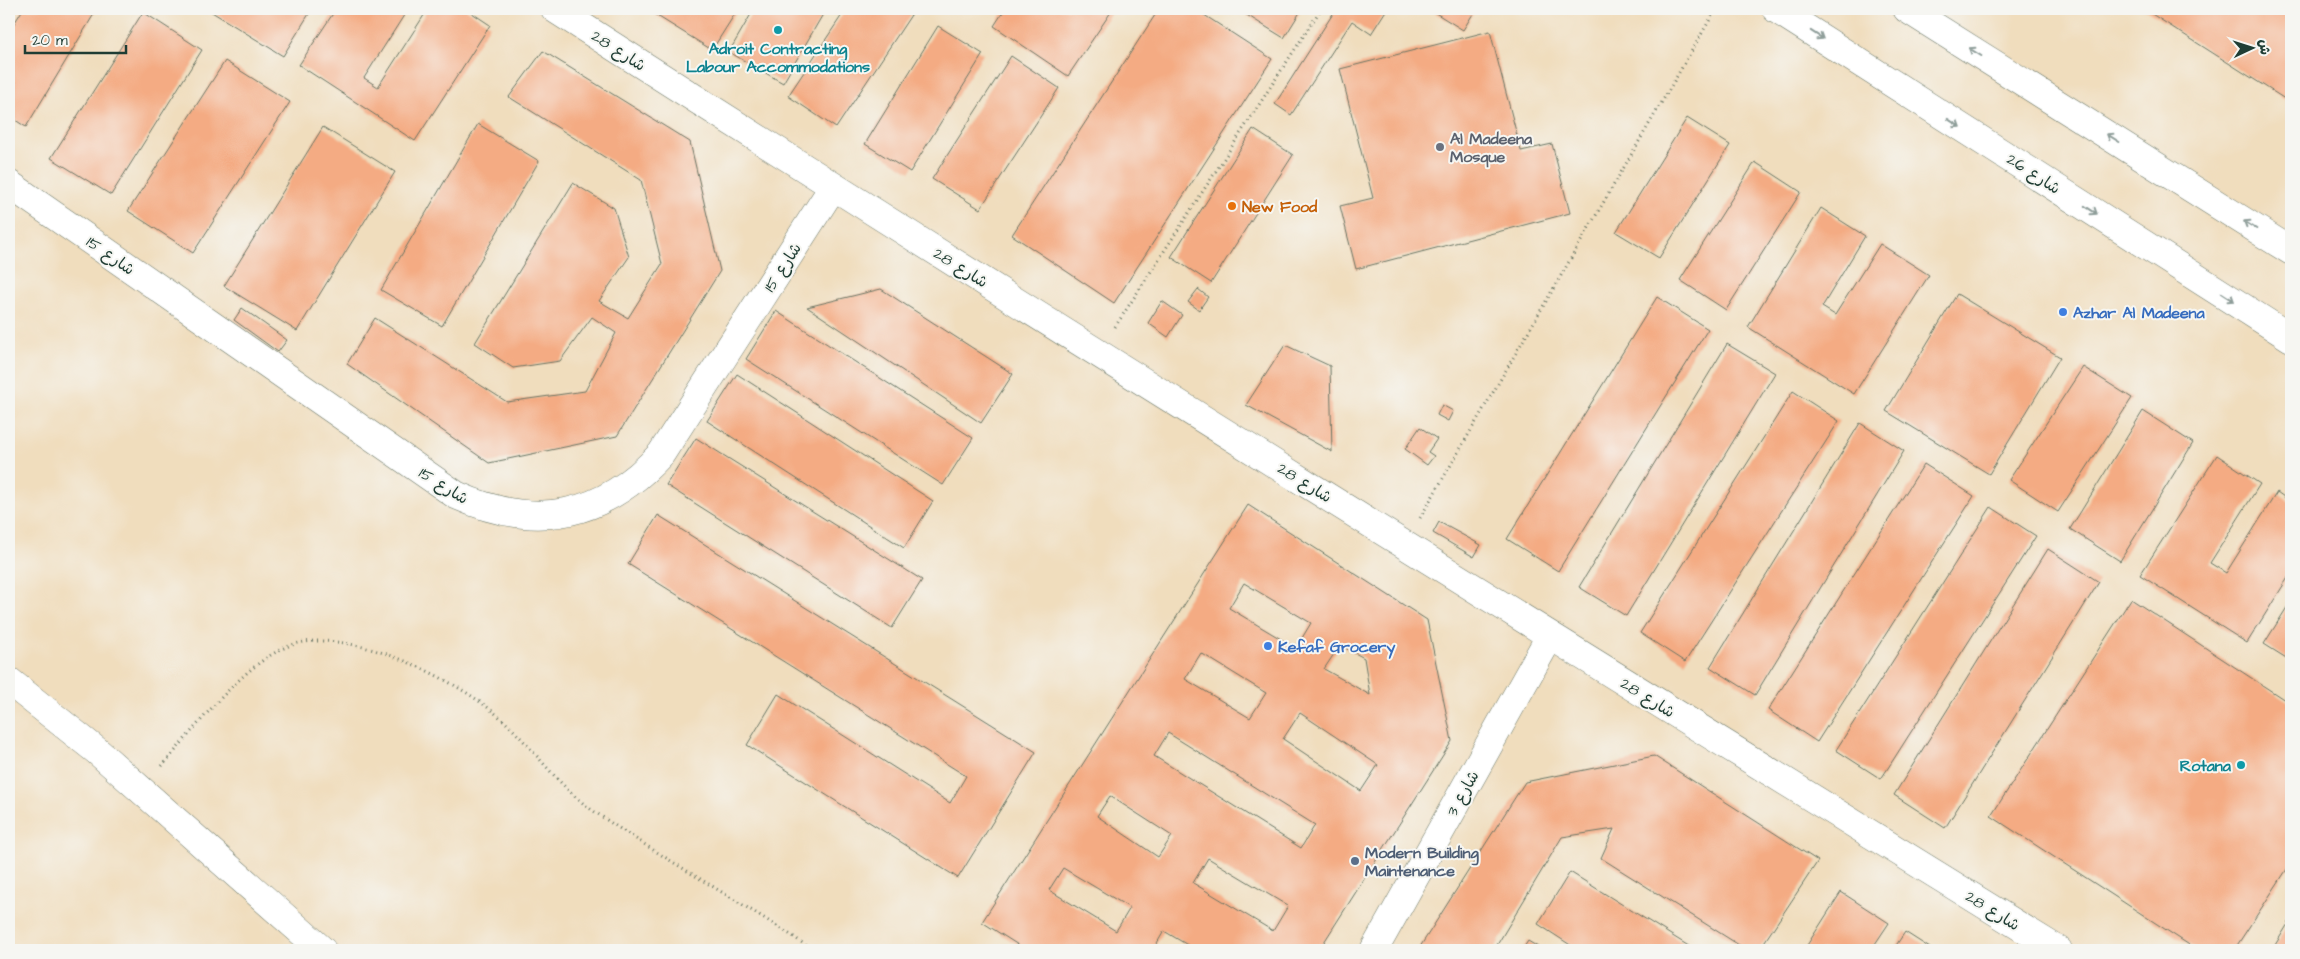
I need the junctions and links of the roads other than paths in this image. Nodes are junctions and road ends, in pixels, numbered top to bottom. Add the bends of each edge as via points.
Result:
1 (555, 9) edge
2 (1776, 9) edge
3 (1907, 9) edge
4 (9, 184) edge
5 (833, 187) junction
6 (2291, 251) edge
7 (2291, 338) edge
8 (1550, 636) junction
9 (9, 681) edge
10 (322, 950) edge
11 (1374, 950) edge
12 (2058, 950) edge

1 - 5 street, شارع 28
2 -> 7 street, شارع 26
6 -> 3 street
4 - 5 street, شارع 15 via 456,495 479,506 528,515 554,514 602,500 624,488 662,454
5 - 8 street, شارع 28
8 - 11 street, شارع 3
8 - 12 street, شارع 28
9 - 10 street via 97,751

